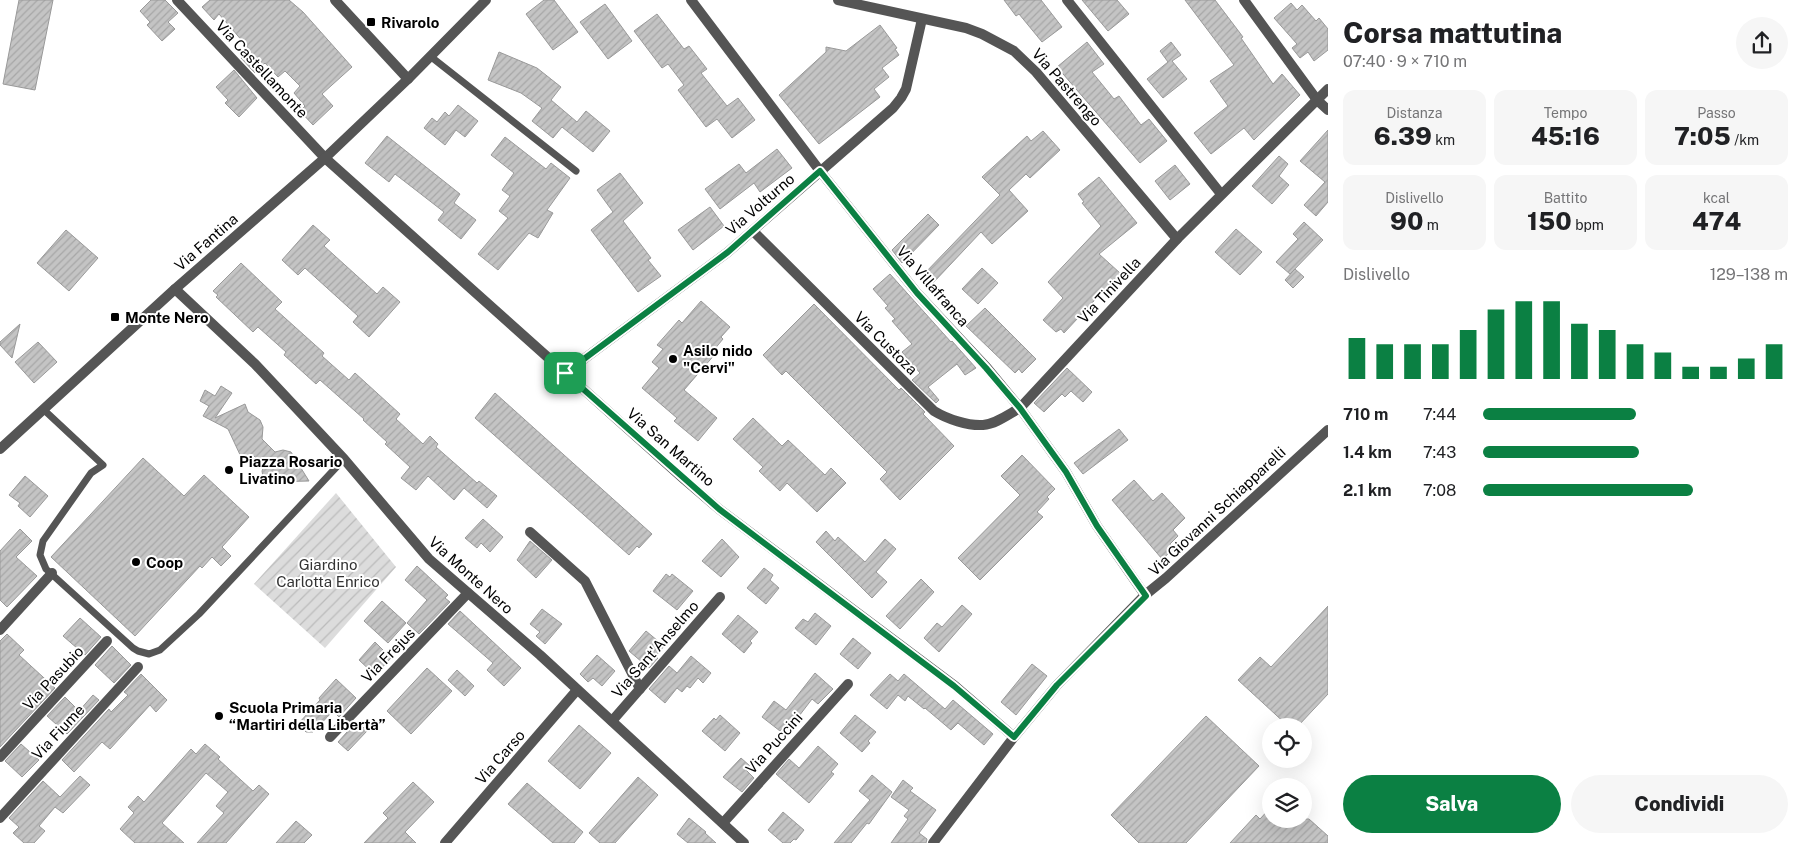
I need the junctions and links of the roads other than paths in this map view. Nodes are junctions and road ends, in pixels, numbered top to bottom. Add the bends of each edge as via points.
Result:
1 (177, 0) edge
2 (335, 0) edge
3 (486, 0) edge
4 (691, 0) edge
5 (838, 0) edge
6 (1067, 0) edge
7 (1244, 0) edge
8 (922, 19) junction
9 (430, 56) junction
10 (408, 79) junction
11 (1328, 89) edge
12 (1317, 100) junction
13 (1328, 110) edge
14 (325, 158) junction
15 (576, 171) dead end
16 (820, 171) junction
17 (1221, 194) junction
18 (753, 230) junction
19 (1177, 239) junction
20 (175, 289) junction
21 (565, 373) junction
22 (1020, 408) junction
23 (44, 409) junction
24 (1328, 430) edge
25 (0, 449) edge
26 (344, 459) junction
27 (530, 532) dead end
28 (52, 573) junction
29 (468, 593) junction
30 (1146, 596) junction
31 (720, 597) dead end
32 (0, 630) edge
33 (107, 641) dead end
34 (138, 667) dead end
35 (848, 684) dead end
36 (640, 689) junction
37 (577, 690) junction
38 (612, 721) junction
39 (330, 737) dead end
40 (1014, 737) junction
41 (0, 757) edge
42 (0, 818) edge
43 (723, 823) junction
44 (445, 843) edge
45 (744, 843) edge
46 (933, 843) edge

1 - 14 street, Via Castellamonte
2 - 10 street
3 - 9 street, Via Fantina
4 - 16 street, Via Villafranca
5 - 8 street, Via Pastrengo
6 - 17 street
7 - 12 street
8 - 16 street, Via Volturno via 906,89 901,98
8 - 19 street, Via Pastrengo via 982,34 999,41 1019,56
9 - 10 street, Via Fantina
9 - 15 lane
10 - 14 street, Via Fantina
11 - 12 street, Via Tinivella
12 - 13 street
12 - 17 street, Via Tinivella
14 - 20 street, Via Fantina
14 - 21 street, Via San Martino
16 - 18 street, Via Volturno
16 - 22 street, Via Villafranca via 917,293
17 - 19 street, Via Tinivella
18 - 21 street, Via Volturno
18 - 22 street, Via Custoza via 941,416 982,425
19 - 22 street, Via Tinivella
20 - 23 street, Via Fantina
20 - 26 street, Via Monte Nero via 255,364
21 - 40 street, Via San Martino via 719,509 954,686
22 - 30 street, Via Villafranca
23 - 25 street, Via Fantina
23 - 28 lane via 103,465 91,473 43,541 40,555
24 - 30 street, Via Giovanni Schiapparelli
26 - 28 lane via 199,614 154,653 143,653 133,648
26 - 29 street, Via Monte Nero via 420,551
27 - 36 street via 586,581
28 - 32 street
29 - 37 street, Via Monte Nero
29 - 39 street, Via Frejus
30 - 40 street, Via Giovanni Schiapparelli via 1057,685
31 - 36 street, Via Sant'Anselmo
33 - 41 street, Via Pasubio
34 - 42 street, Via Fiume
35 - 43 street, Via Puccini
36 - 38 street, Via Sant'Anselmo
37 - 38 street, Via Monte Nero
37 - 44 street, Via Carso
38 - 43 street, Via Monte Nero
40 - 46 street, Via Giovanni Schiapparelli
43 - 45 street, Via Monte Nero

